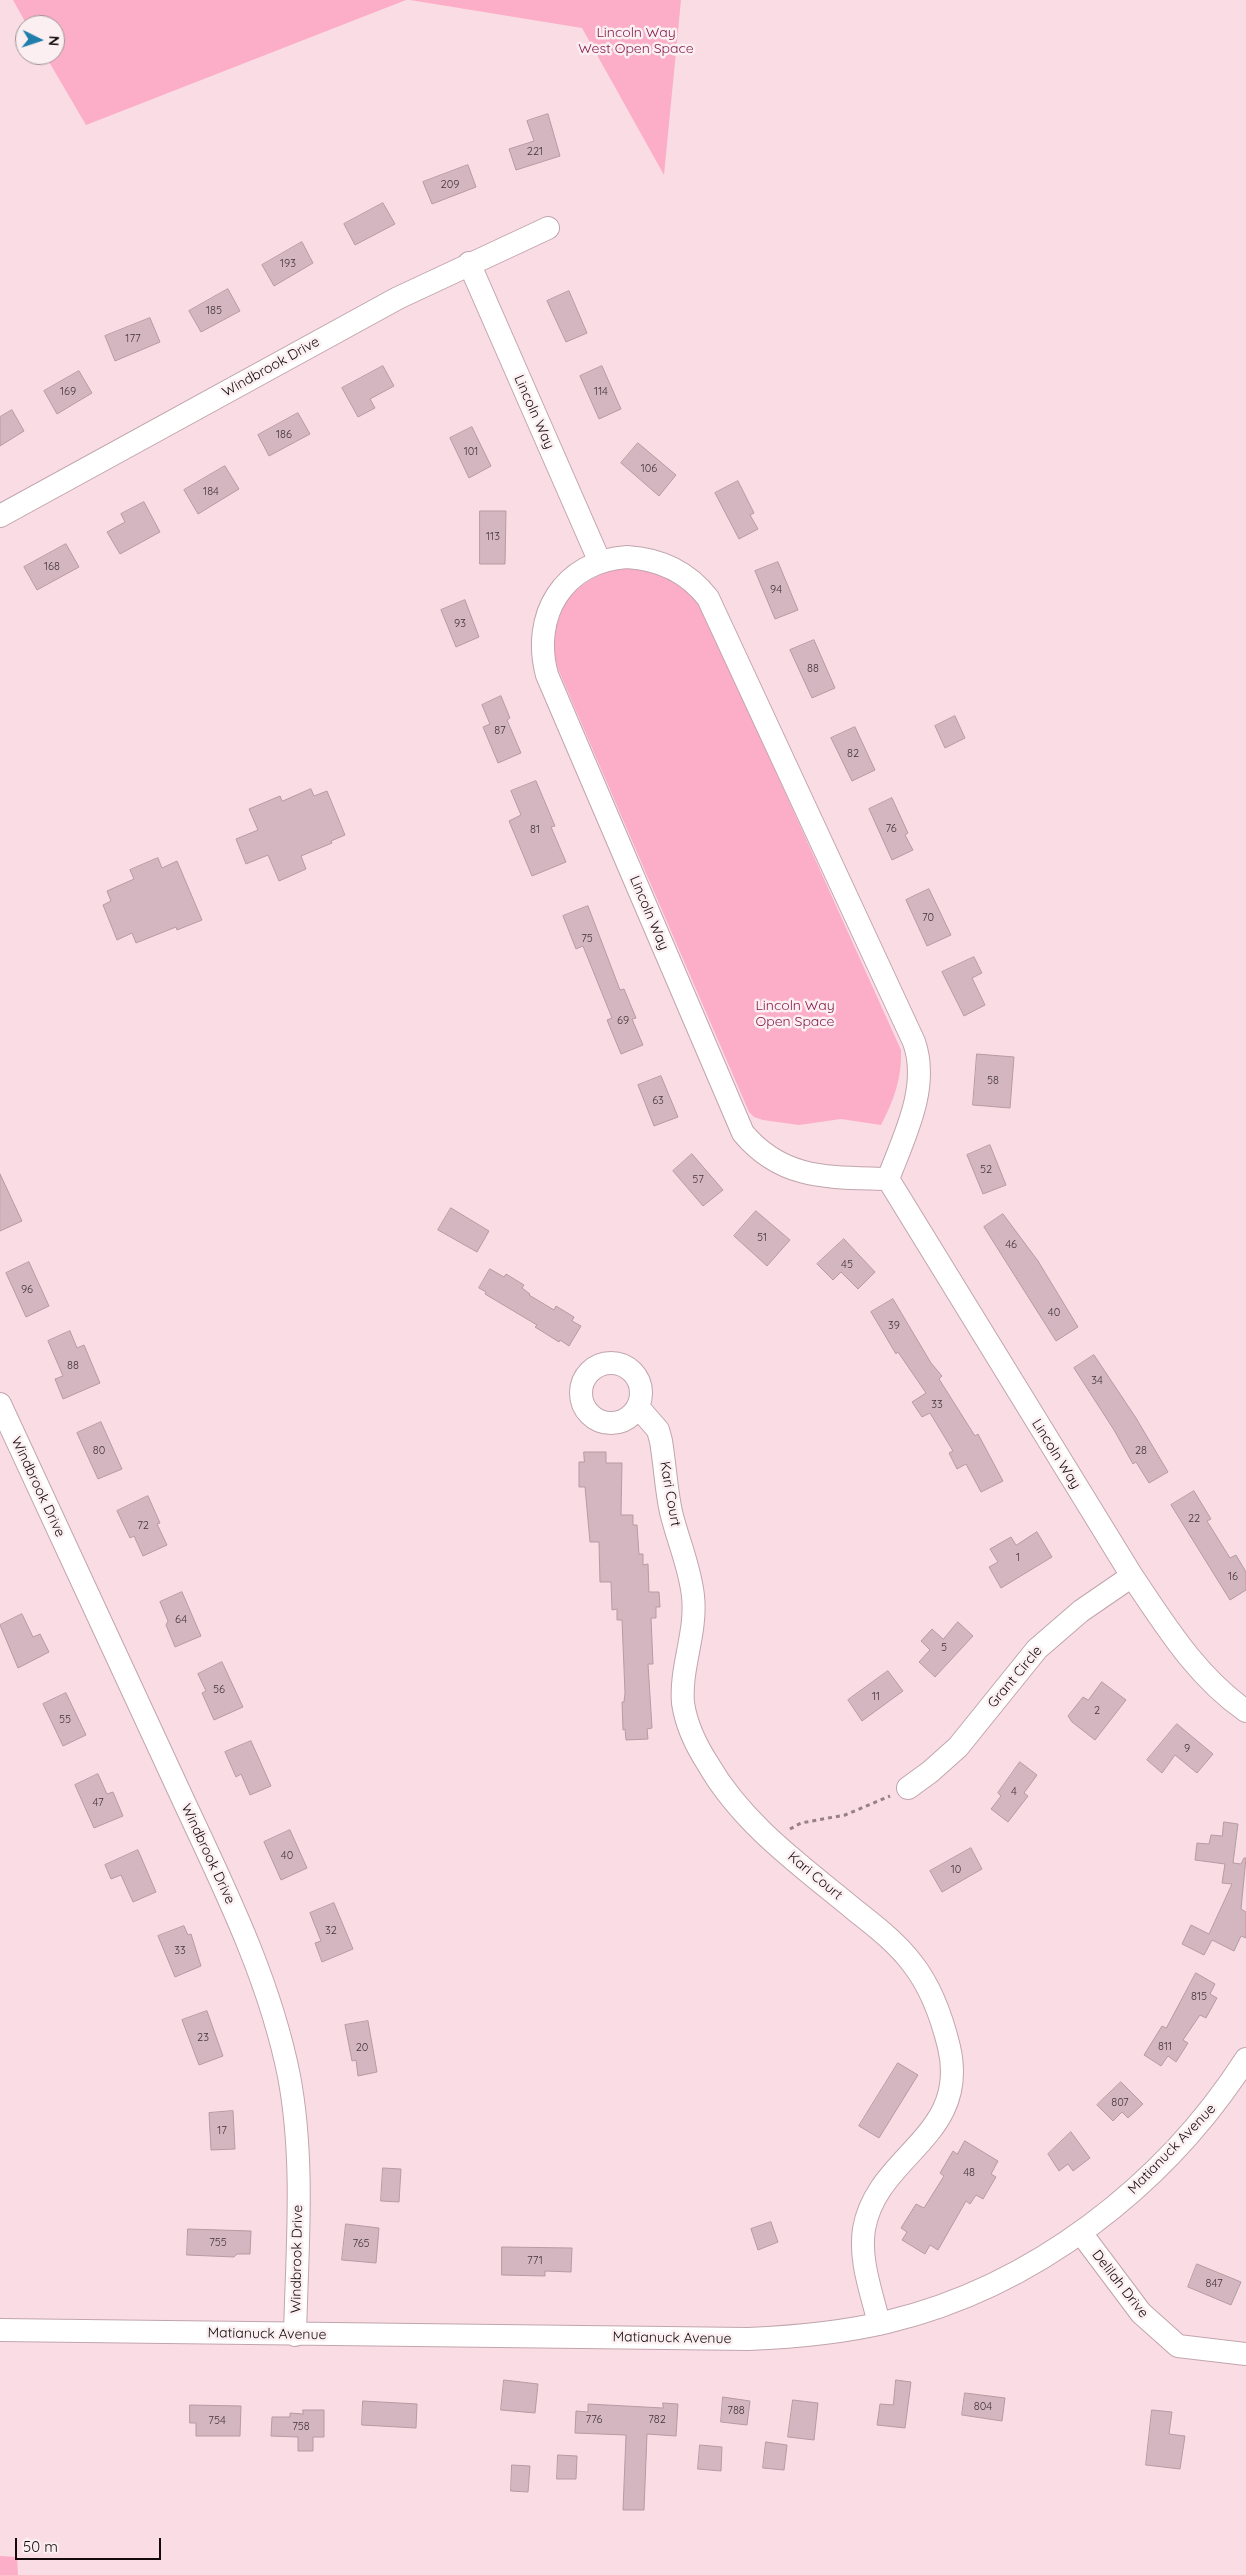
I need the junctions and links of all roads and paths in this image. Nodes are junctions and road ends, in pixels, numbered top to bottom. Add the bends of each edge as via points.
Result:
1 (548, 228) dead end
2 (469, 263) junction
3 (0, 516) edge
4 (600, 560) junction
5 (888, 1179) junction
6 (0, 1404) edge
7 (638, 1407) dead end
8 (1132, 1576) junction
9 (1246, 1711) edge
10 (908, 1788) joint
11 (774, 1841) junction
12 (1246, 2059) edge
13 (1081, 2233) junction
14 (880, 2324) junction
15 (0, 2330) edge
16 (295, 2335) junction
17 (1246, 2354) edge

1 - 2 street, Windbrook Drive
2 - 3 street, Windbrook Drive via 374,310
2 - 4 street, Lincoln Way
4 - 5 street, Lincoln Way via 643,558 672,567 699,587 715,611 918,1056 919,1082 910,1120
4 - 5 street, Lincoln Way via 571,579 553,604 542,637 545,666 743,1133 766,1156 800,1172 830,1177
5 - 8 street, Lincoln Way
6 - 16 street, Windbrook Drive via 216,1872 270,2000 289,2078 297,2139
7 - 11 street, Kari Court via 658,1430 672,1514 692,1582 694,1616 683,1689 687,1719 708,1765 727,1793
8 - 9 street, Lincoln Way via 1199,1669
8 - 10 street, Grant Circle via 1082,1611 1037,1649 958,1747
10 - 11 path via 845,1815 798,1824
11 - 14 street, Kari Court via 906,1955 928,1988 949,2046 952,2081 943,2112 926,2138 881,2188 870,2206 864,2226 864,2260
12 - 13 street, Matianuck Avenue via 1214,2106 1158,2168
13 - 14 street, Matianuck Avenue via 976,2292
13 - 17 street, Delilah Drive via 1140,2313 1178,2346
14 - 16 street, Matianuck Avenue via 800,2337 748,2339
15 - 16 street, Matianuck Avenue

